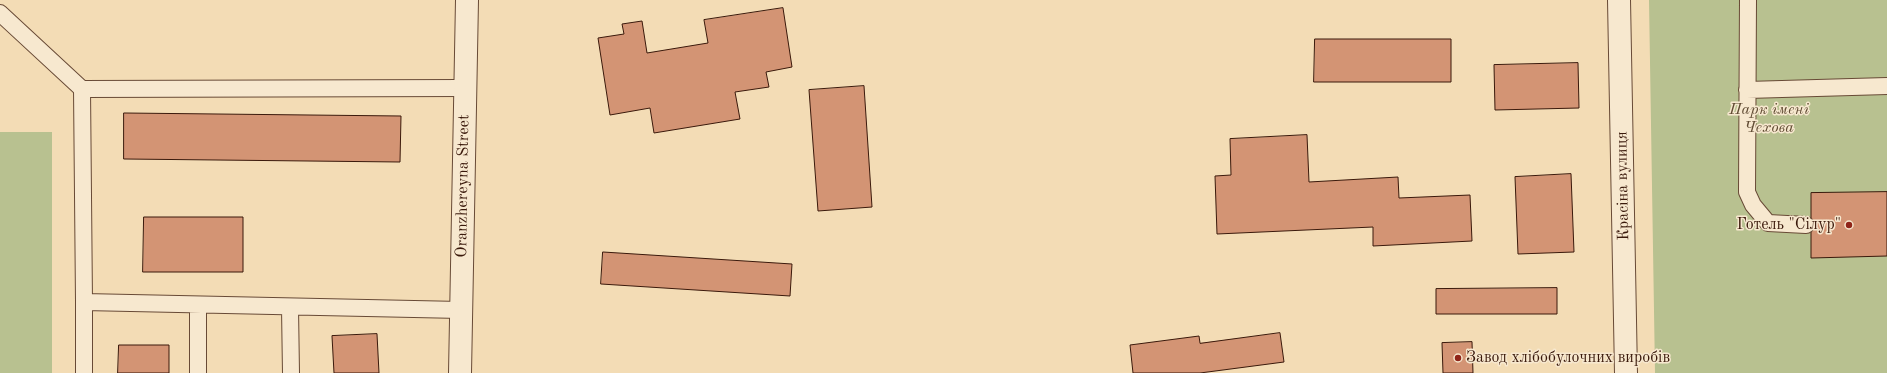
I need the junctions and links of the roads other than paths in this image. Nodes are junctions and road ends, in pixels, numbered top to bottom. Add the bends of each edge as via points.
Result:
1 (467, 0) edge
2 (1619, 0) edge
3 (1748, 0) edge
4 (0, 13) edge
5 (1887, 86) edge
6 (465, 88) junction
7 (82, 89) junction
8 (1747, 90) junction
9 (1806, 225) dead end
10 (84, 302) junction
11 (198, 306) junction
12 (290, 308) junction
13 (461, 310) junction
14 (84, 373) edge
15 (198, 373) edge
16 (291, 373) edge
17 (460, 373) edge
18 (1626, 373) edge

1 - 6 street, Oranzhereyna Street
2 - 18 street, Красіна вулиця
3 - 8 lane
4 - 7 lane
5 - 8 lane
6 - 7 lane
6 - 13 street, Oranzhereyna Street
7 - 10 lane
8 - 9 lane via 1747,192 1754,206 1768,223
10 - 11 lane
10 - 14 lane
11 - 12 lane
11 - 15 lane
12 - 13 lane
12 - 16 lane
13 - 17 street, Oranzhereyna Street

